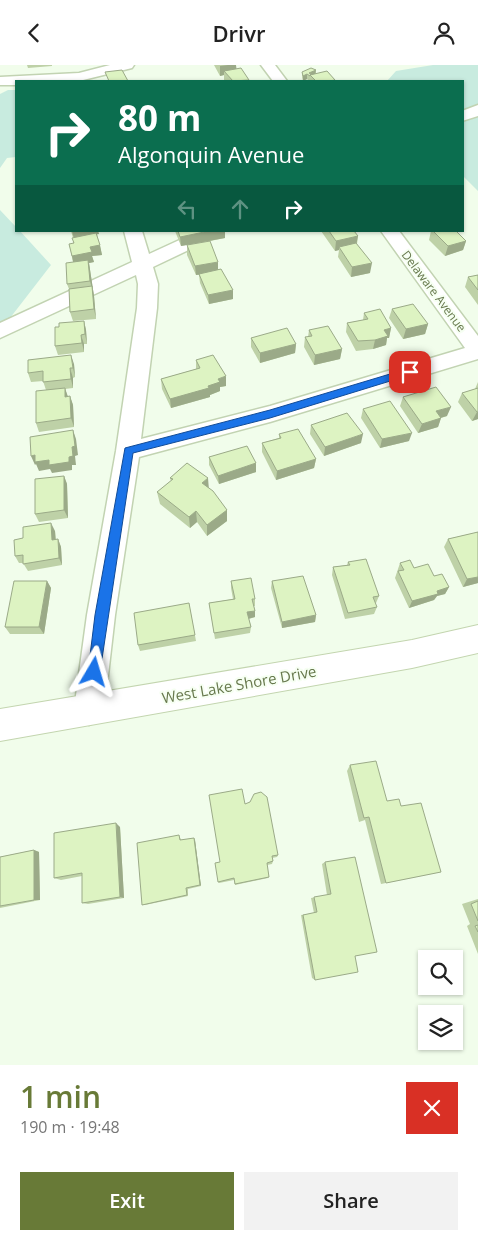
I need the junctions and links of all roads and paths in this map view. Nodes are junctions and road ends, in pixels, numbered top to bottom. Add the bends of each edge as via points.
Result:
1 (127, 65) edge
2 (268, 65) edge
3 (79, 79) edge
4 (40, 80) edge
5 (279, 80) edge
6 (0, 81) edge
7 (15, 81) edge
8 (478, 110) edge
9 (464, 116) edge
10 (133, 232) edge
11 (212, 232) edge
12 (391, 232) edge
13 (142, 265) junction
14 (0, 331) edge
15 (478, 351) edge
16 (128, 451) junction
17 (478, 639) edge
18 (89, 710) junction
19 (0, 725) edge

1 - 3 street
2 - 5 street
3 - 4 street
6 - 7 street
8 - 9 street
10 - 13 street
11 - 13 street
12 - 15 street, Delaware Avenue
13 - 14 street
13 - 16 street via 148,285 147,307
15 - 16 street via 270,414
16 - 18 street
17 - 18 street, West Lake Shore Drive via 412,654
18 - 19 street, West Lake Shore Drive

